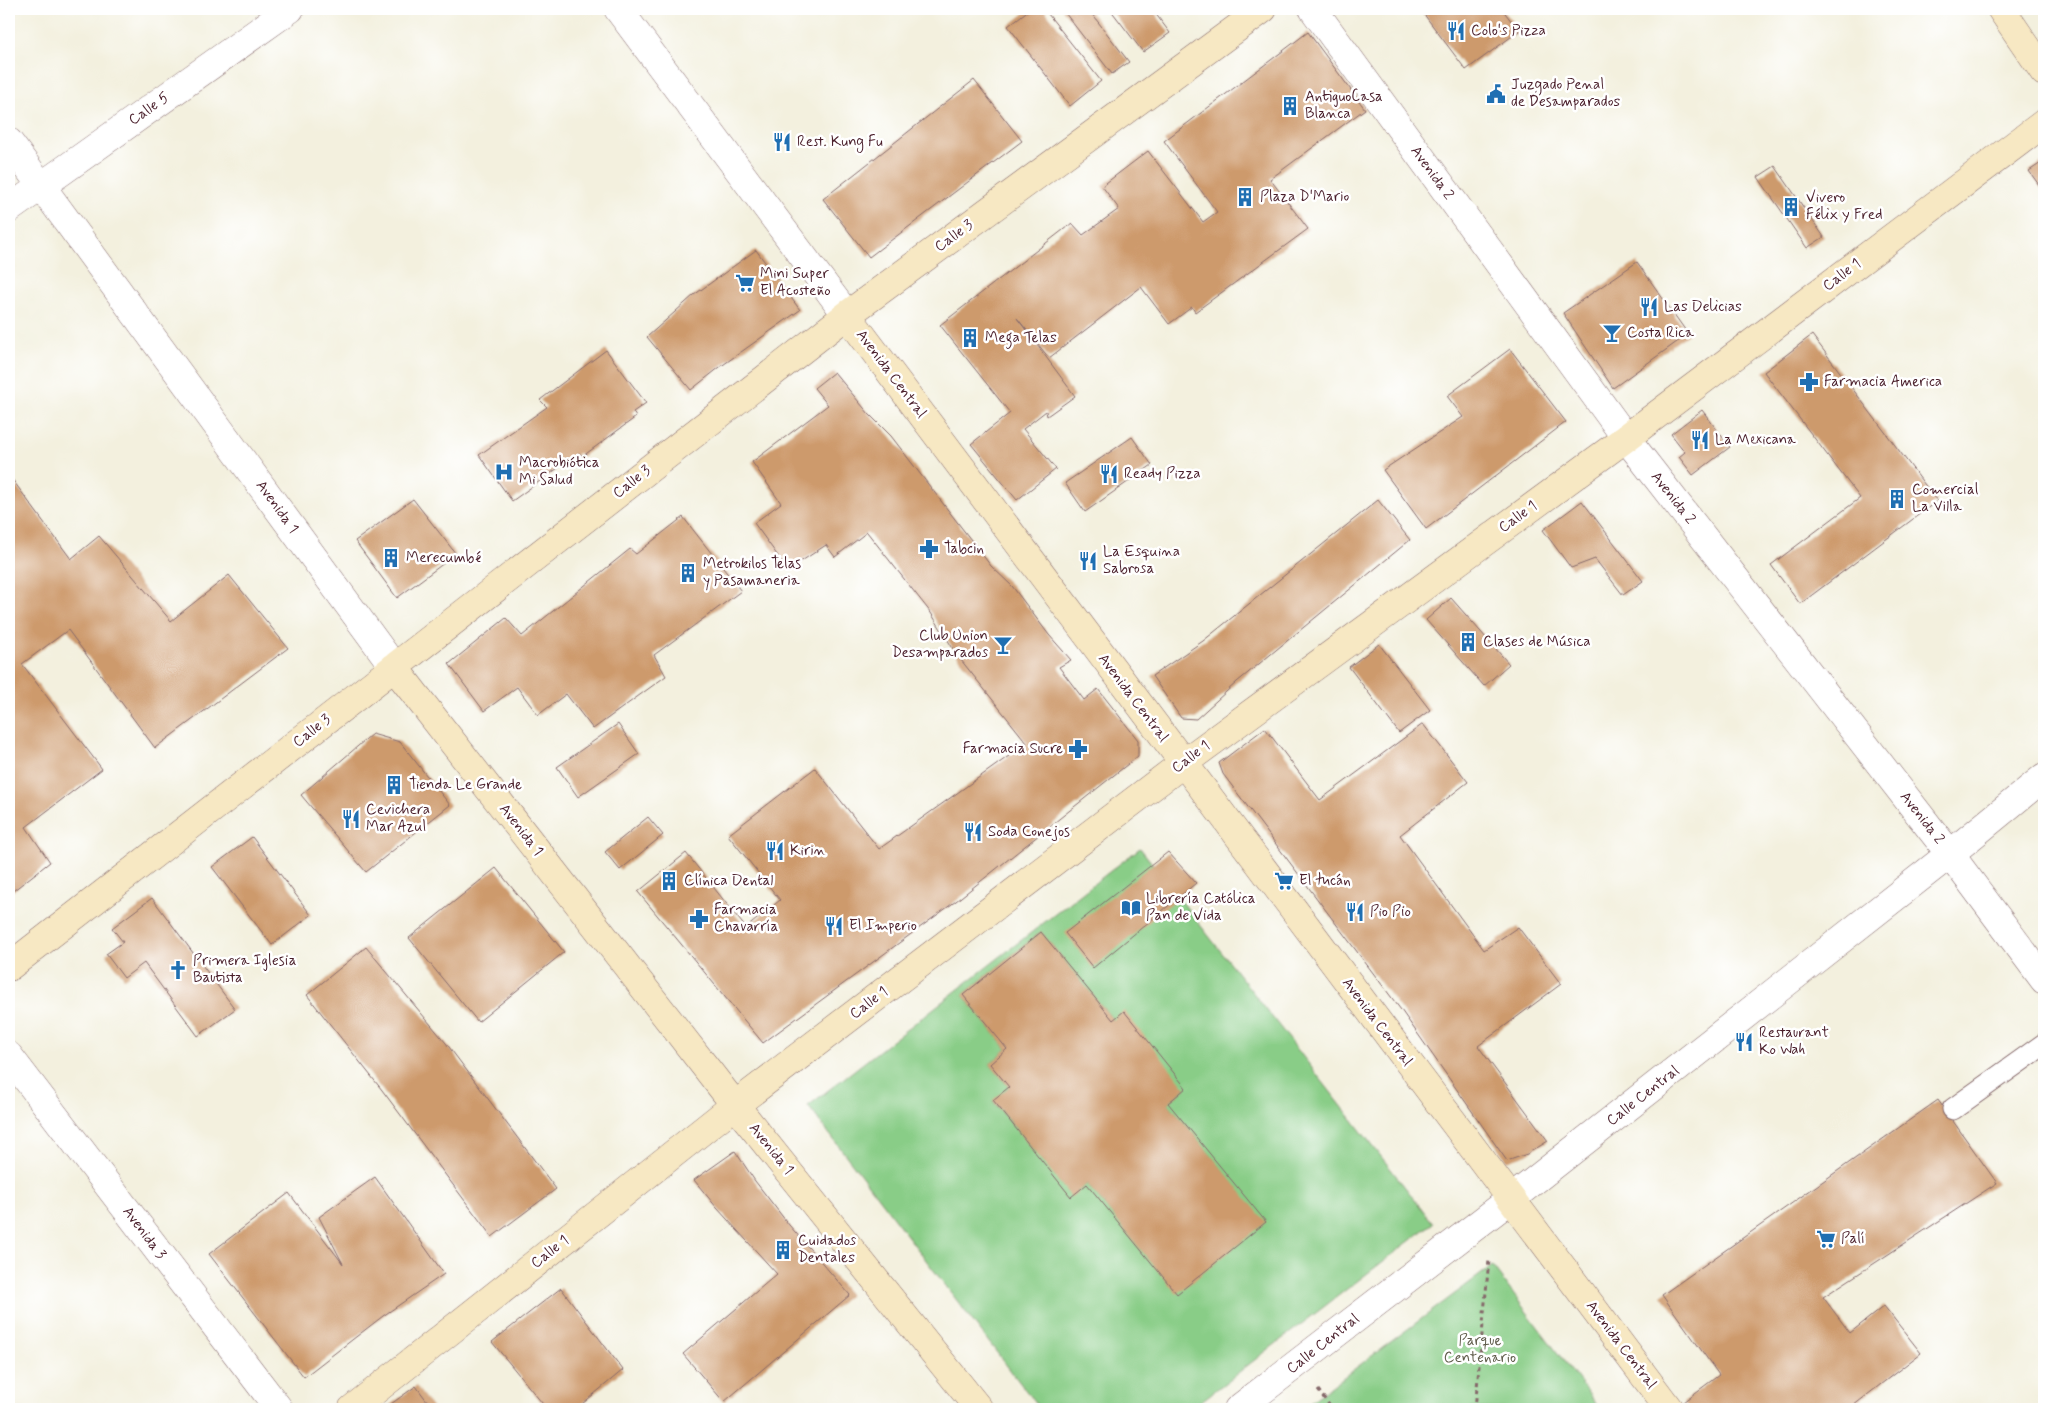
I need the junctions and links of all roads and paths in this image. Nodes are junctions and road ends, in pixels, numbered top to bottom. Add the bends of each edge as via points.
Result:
1 (290, 9) edge
2 (618, 9) edge
3 (1263, 9) edge
4 (1313, 9) edge
5 (2001, 9) edge
6 (2044, 72) edge
7 (2044, 123) edge
8 (9, 142) edge
9 (41, 186) junction
10 (9, 208) edge
11 (847, 315) junction
12 (1626, 438) junction
13 (394, 667) junction
14 (1182, 764) junction
15 (2044, 778) edge
16 (1950, 854) junction
17 (9, 966) edge
18 (2044, 980) edge
19 (2044, 1044) edge
20 (9, 1056) edge
21 (735, 1105) junction
22 (1952, 1109) dead end
23 (1511, 1199) junction
24 (1490, 1254) dead end
25 (1315, 1386) dead end
26 (279, 1409) edge
27 (352, 1409) edge
28 (979, 1409) edge
29 (1238, 1409) edge
30 (1332, 1409) edge
31 (1476, 1409) edge
32 (1669, 1409) edge

1 - 9 street, Calle 5
2 - 11 street, Avenida Central
3 - 11 main road, Calle 3
4 - 12 street, Avenida 2
5 - 6 main road
7 - 12 main road, Calle 1
8 - 9 street, Avenida 1
9 - 10 street, Calle 5
9 - 13 street, Avenida 1
11 - 13 main road, Calle 3
11 - 14 main road, Avenida Central
12 - 14 main road, Calle 1
12 - 16 street, Avenida 2
13 - 17 main road, Calle 3
13 - 21 main road, Avenida 1
14 - 21 main road, Calle 1
14 - 23 main road, Avenida Central
15 - 16 street, Calle Central
16 - 18 street, Avenida 2
16 - 23 street, Calle Central
19 - 22 lane
20 - 26 street, Avenida 3
21 - 27 main road, Calle 1
21 - 28 main road, Avenida 1
23 - 29 street, Calle Central
23 - 32 main road, Avenida Central
24 - 31 path
25 - 30 path

